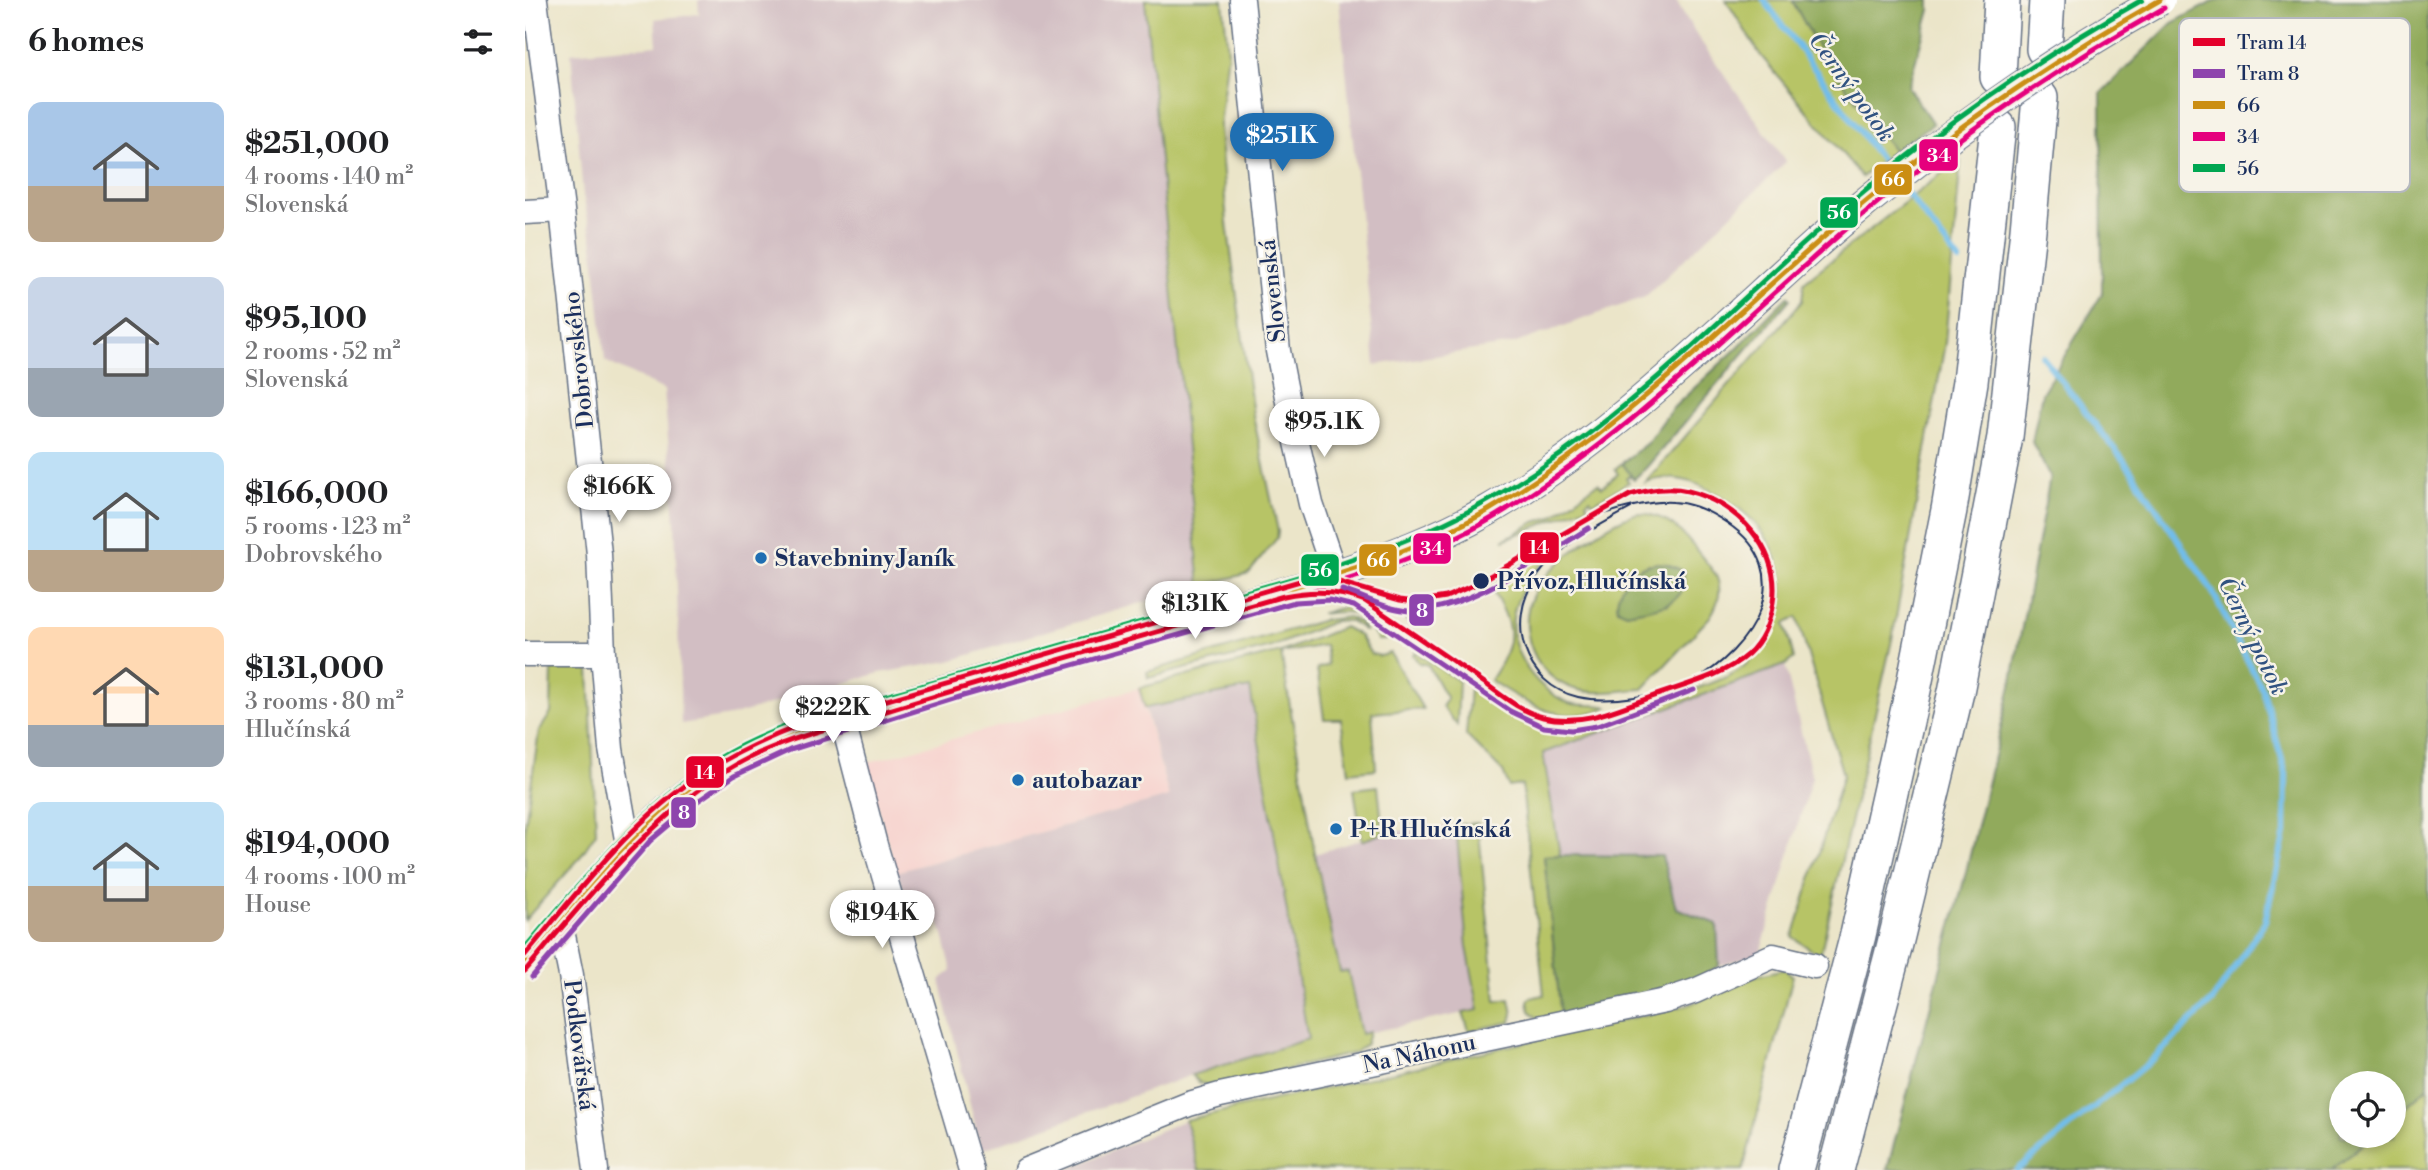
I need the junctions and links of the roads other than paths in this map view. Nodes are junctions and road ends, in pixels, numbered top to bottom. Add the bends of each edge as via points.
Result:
1 (535, 0) edge
2 (1242, 0) edge
3 (1995, 0) edge
4 (2002, 0) edge
5 (2047, 0) edge
6 (2160, 0) edge
7 (2044, 49) dead end
8 (2040, 98) dead end
9 (1998, 127) dead end
10 (562, 210) junction
11 (525, 212) edge
12 (1335, 575) junction
13 (525, 654) edge
14 (603, 654) junction
15 (842, 718) junction
16 (628, 845) junction
17 (560, 921) junction
18 (525, 962) edge
19 (1815, 966) dead end
20 (596, 1170) edge
21 (971, 1170) edge
22 (1026, 1170) edge
23 (1796, 1170) edge
24 (1836, 1170) edge

1 - 10 street, Dobrovského
2 - 12 street, Slovenská via 1278,351 1311,504
3 - 4 highway via 1999,65
5 - 7 highway
6 - 12 main road, bridge via 2088,41 1896,175 1630,410 1549,472 1448,531
8 - 24 highway via 2004,437 1956,692
9 - 23 highway via 1970,382 1949,510 1859,935
10 - 11 street
10 - 14 street, Dobrovského via 599,555
12 - 15 street
13 - 14 street
14 - 16 street, Dobrovského via 611,749
15 - 16 street via 781,739 722,767 684,793
15 - 21 street via 874,845
16 - 17 street
17 - 18 street
17 - 20 street, Podkovářská
19 - 22 street, Na Náhonu via 1773,956 1665,1001 1220,1094

